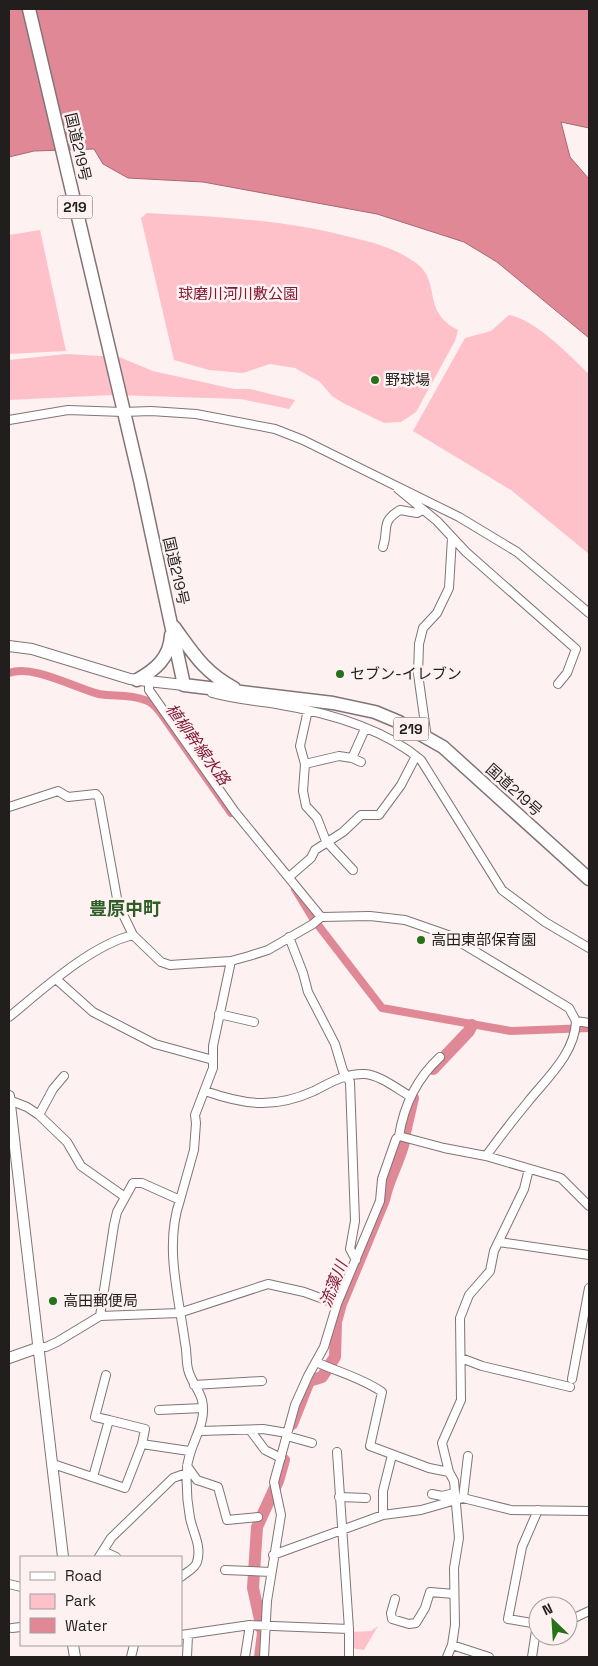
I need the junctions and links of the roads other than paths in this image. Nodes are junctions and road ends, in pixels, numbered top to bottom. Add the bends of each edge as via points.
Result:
1 (28, 9) edge
2 (123, 414) junction
3 (9, 420) edge
4 (393, 484) junction
5 (423, 510) junction
6 (452, 538) junction
7 (383, 547) dead end
8 (589, 613) edge
9 (171, 623) junction
10 (9, 646) edge
11 (143, 681) junction
12 (558, 684) dead end
13 (184, 685) junction
14 (240, 691) junction
15 (308, 710) junction
16 (365, 729) junction
17 (427, 738) junction
18 (416, 756) junction
19 (352, 758) junction
20 (361, 762) dead end
21 (305, 764) junction
22 (9, 807) edge
23 (326, 841) junction
24 (353, 870) dead end
25 (289, 877) junction
26 (589, 879) edge
27 (321, 917) junction
28 (133, 935) junction
29 (290, 937) junction
30 (589, 948) edge
31 (231, 962) junction
32 (56, 979) junction
33 (219, 1014) junction
34 (9, 1017) edge
35 (576, 1021) junction
36 (254, 1022) dead end
37 (589, 1023) edge
38 (440, 1057) dead end
39 (213, 1060) junction
40 (64, 1076) dead end
41 (347, 1076) junction
42 (205, 1091) junction
43 (9, 1096) edge
44 (410, 1096) junction
45 (9, 1100) edge
46 (39, 1114) junction
47 (399, 1136) junction
48 (486, 1156) junction
49 (529, 1168) junction
50 (125, 1197) junction
51 (180, 1200) junction
52 (589, 1206) edge
53 (499, 1242) junction
54 (589, 1255) edge
55 (356, 1260) junction
56 (589, 1288) edge
57 (337, 1304) junction
58 (179, 1313) junction
59 (100, 1316) junction
60 (40, 1347) junction
61 (9, 1358) edge
62 (461, 1358) junction
63 (316, 1362) junction
64 (106, 1375) dead end
65 (572, 1379) dead end
66 (262, 1381) dead end
67 (194, 1386) junction
68 (570, 1388) dead end
69 (203, 1408) junction
70 (159, 1410) dead end
71 (109, 1420) junction
72 (250, 1430) junction
73 (201, 1431) junction
74 (287, 1435) junction
75 (312, 1443) dead end
76 (142, 1444) junction
77 (189, 1451) junction
78 (337, 1452) dead end
79 (392, 1455) junction
80 (468, 1456) dead end
81 (280, 1458) junction
82 (53, 1464) junction
83 (187, 1470) junction
84 (449, 1472) junction
85 (93, 1477) junction
86 (432, 1494) dead end
87 (339, 1497) junction
88 (457, 1497) junction
89 (366, 1498) dead end
90 (538, 1510) junction
91 (589, 1511) edge
92 (384, 1515) junction
93 (258, 1517) dead end
94 (341, 1530) junction
95 (101, 1554) edge
96 (273, 1555) junction
97 (63, 1556) edge
98 (225, 1570) dead end
99 (272, 1572) junction
100 (182, 1574) edge
101 (454, 1594) junction
102 (395, 1599) dead end
103 (528, 1622) edge
104 (250, 1625) junction
105 (264, 1625) junction
106 (20, 1627) edge
107 (12, 1628) dead end
108 (349, 1629) junction
109 (185, 1635) edge
110 (452, 1645) junction
111 (186, 1657) edge
112 (245, 1657) edge
113 (264, 1657) edge
114 (349, 1657) edge
115 (447, 1657) edge
116 (490, 1657) edge

1 - 2 highway, 国道219号 / 219
2 - 3 street via 68,410
2 - 4 street via 178,412 257,424 302,440
2 - 9 highway, 国道219号 / 219
4 - 5 street
4 - 8 street via 459,517 517,552
5 - 6 street
5 - 7 street via 417,513 400,510 392,514 386,522
6 - 12 street via 576,649 567,673
6 - 17 street via 449,588 437,613 423,628 420,644 418,674
9 - 11 highway via 169,649 162,662
9 - 13 highway, 国道219号 / 219
9 - 14 highway via 196,658 220,680
10 - 11 street via 32,649
11 - 13 street
11 - 25 street via 212,781
13 - 14 highway, 国道219号 / 219
13 - 15 street via 220,696
14 - 17 highway, 国道219号 / 219 via 375,712
15 - 16 street
15 - 21 street via 300,746
16 - 18 street via 403,746
16 - 19 street
17 - 26 highway, 国道219号 / 219 via 443,747
18 - 23 street via 401,785 379,815 361,815 343,832
18 - 30 street via 502,890
19 - 20 street
19 - 21 street via 339,756
21 - 23 street via 306,806 317,818
22 - 28 street via 58,792 68,797 96,794 100,798 117,900
23 - 24 street
23 - 25 street
25 - 27 street
27 - 29 street
27 - 35 street via 370,916 405,920 448,935 569,1008
28 - 31 street via 161,962 170,965
28 - 32 street via 113,942
29 - 31 street via 268,950
29 - 41 street via 308,992 335,1044
31 - 33 street
32 - 34 street
32 - 39 street via 93,1012 155,1044
33 - 36 street
33 - 39 street
35 - 37 street
35 - 48 street via 571,1043 550,1078 527,1102
38 - 44 street
39 - 42 street
40 - 46 street
41 - 42 street via 271,1104 248,1104
41 - 44 street via 368,1074
41 - 55 street via 350,1082 355,1221 350,1249
42 - 51 street via 195,1115 194,1150
43 - 45 street
44 - 47 street
45 - 46 street
45 - 60 street
46 - 50 street via 67,1142 81,1166
47 - 48 street
47 - 55 street via 382,1179 380,1201
48 - 49 street
49 - 52 street via 561,1178
49 - 53 street via 524,1189
50 - 51 street via 133,1183 138,1182
50 - 59 street via 114,1225
51 - 58 street via 175,1215 173,1245
53 - 54 street
53 - 62 street via 490,1271 476,1285 463,1308
55 - 57 street
56 - 65 street
57 - 58 street via 268,1284
57 - 63 street via 330,1331
58 - 59 street
58 - 67 street via 188,1370
59 - 60 street via 57,1342
60 - 61 street
60 - 82 street
62 - 68 street
62 - 84 street via 462,1400 442,1443
63 - 74 street via 295,1405
63 - 79 street via 382,1392 370,1446
64 - 71 street via 95,1417
66 - 67 street
67 - 69 street via 202,1398
69 - 70 street
69 - 73 street
71 - 76 street via 145,1428
71 - 85 street
72 - 73 street
72 - 74 street
72 - 81 street via 265,1450
73 - 77 street
74 - 75 street
74 - 81 street
76 - 77 street
76 - 85 street via 125,1488
77 - 83 street
78 - 87 street
79 - 84 street
79 - 92 street via 383,1490
80 - 88 street
81 - 96 street via 275,1488 281,1515
82 - 85 street
82 - 97 street
83 - 93 street via 197,1480 218,1487 227,1520
83 - 95 street via 173,1478 111,1538
83 - 100 street via 190,1520 200,1548 195,1565
84 - 88 street
86 - 88 street
87 - 89 street
87 - 94 street
88 - 90 street via 511,1510
88 - 92 street via 421,1510
88 - 101 street via 460,1538 454,1568
90 - 91 street
90 - 103 street via 522,1546 508,1619
92 - 94 street
94 - 96 street
94 - 108 street
96 - 99 street
98 - 99 street
99 - 105 street
101 - 102 street via 430,1592 416,1623 392,1619
101 - 110 street
104 - 105 street
104 - 109 street
104 - 112 street
105 - 108 street
105 - 113 street
106 - 107 street
108 - 114 street
109 - 111 street
110 - 115 street
110 - 116 street

